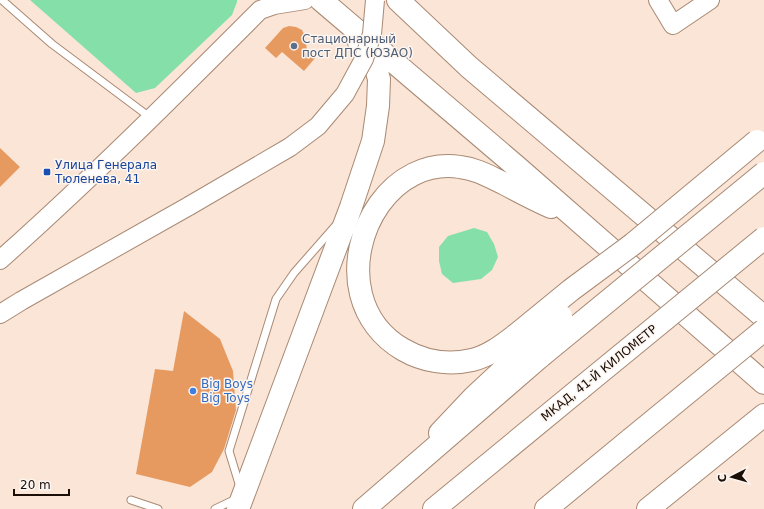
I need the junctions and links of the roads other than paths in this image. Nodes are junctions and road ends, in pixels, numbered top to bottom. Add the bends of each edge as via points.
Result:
1 (2, 0) edge
2 (305, 0) edge
3 (321, 0) edge
4 (375, 0) edge
5 (658, 0) edge
6 (710, 0) edge
7 (403, 2) edge
8 (261, 5) edge
9 (340, 18) junction
10 (151, 118) junction
11 (761, 139) edge
12 (764, 173) edge
13 (351, 208) junction
14 (579, 221) junction
15 (764, 238) edge
16 (0, 260) edge
17 (21, 301) junction
18 (0, 314) edge
19 (764, 317) edge
20 (0, 319) edge
21 (764, 330) edge
22 (529, 346) junction
23 (764, 383) edge
24 (764, 414) edge
25 (131, 500) dead end
26 (240, 502) edge
27 (158, 509) edge
28 (215, 509) edge
29 (364, 509) edge
30 (434, 509) edge
31 (546, 509) edge
32 (648, 509) edge

1 - 10 lane via 52,44
2 - 8 street
3 - 9 main road
4 - 17 street, bridge via 372,34 364,58 345,94 318,126 290,148
5 - 6 street via 673,25
7 - 19 main road via 469,67
8 - 10 street
9 - 13 main road via 374,62 379,79 373,141
9 - 14 main road
10 - 16 street
11 - 22 main road, bridge via 633,244 571,290
12 - 22 main road, bridge
13 - 26 main road
13 - 26 lane via 294,273 276,299 229,451
14 - 22 main road via 488,174 458,167 428,169 407,178 388,192 371,217 358,264 361,295 374,324 397,346 426,360 457,362 488,354 502,346
14 - 23 main road
15 - 30 main road, МКАД, 41-Й КИЛОМЕТР, bridge
17 - 18 street
17 - 20 lane
21 - 31 main road, bridge
22 - 29 main road via 404,473
24 - 32 main road
25 - 27 lane
26 - 28 lane

